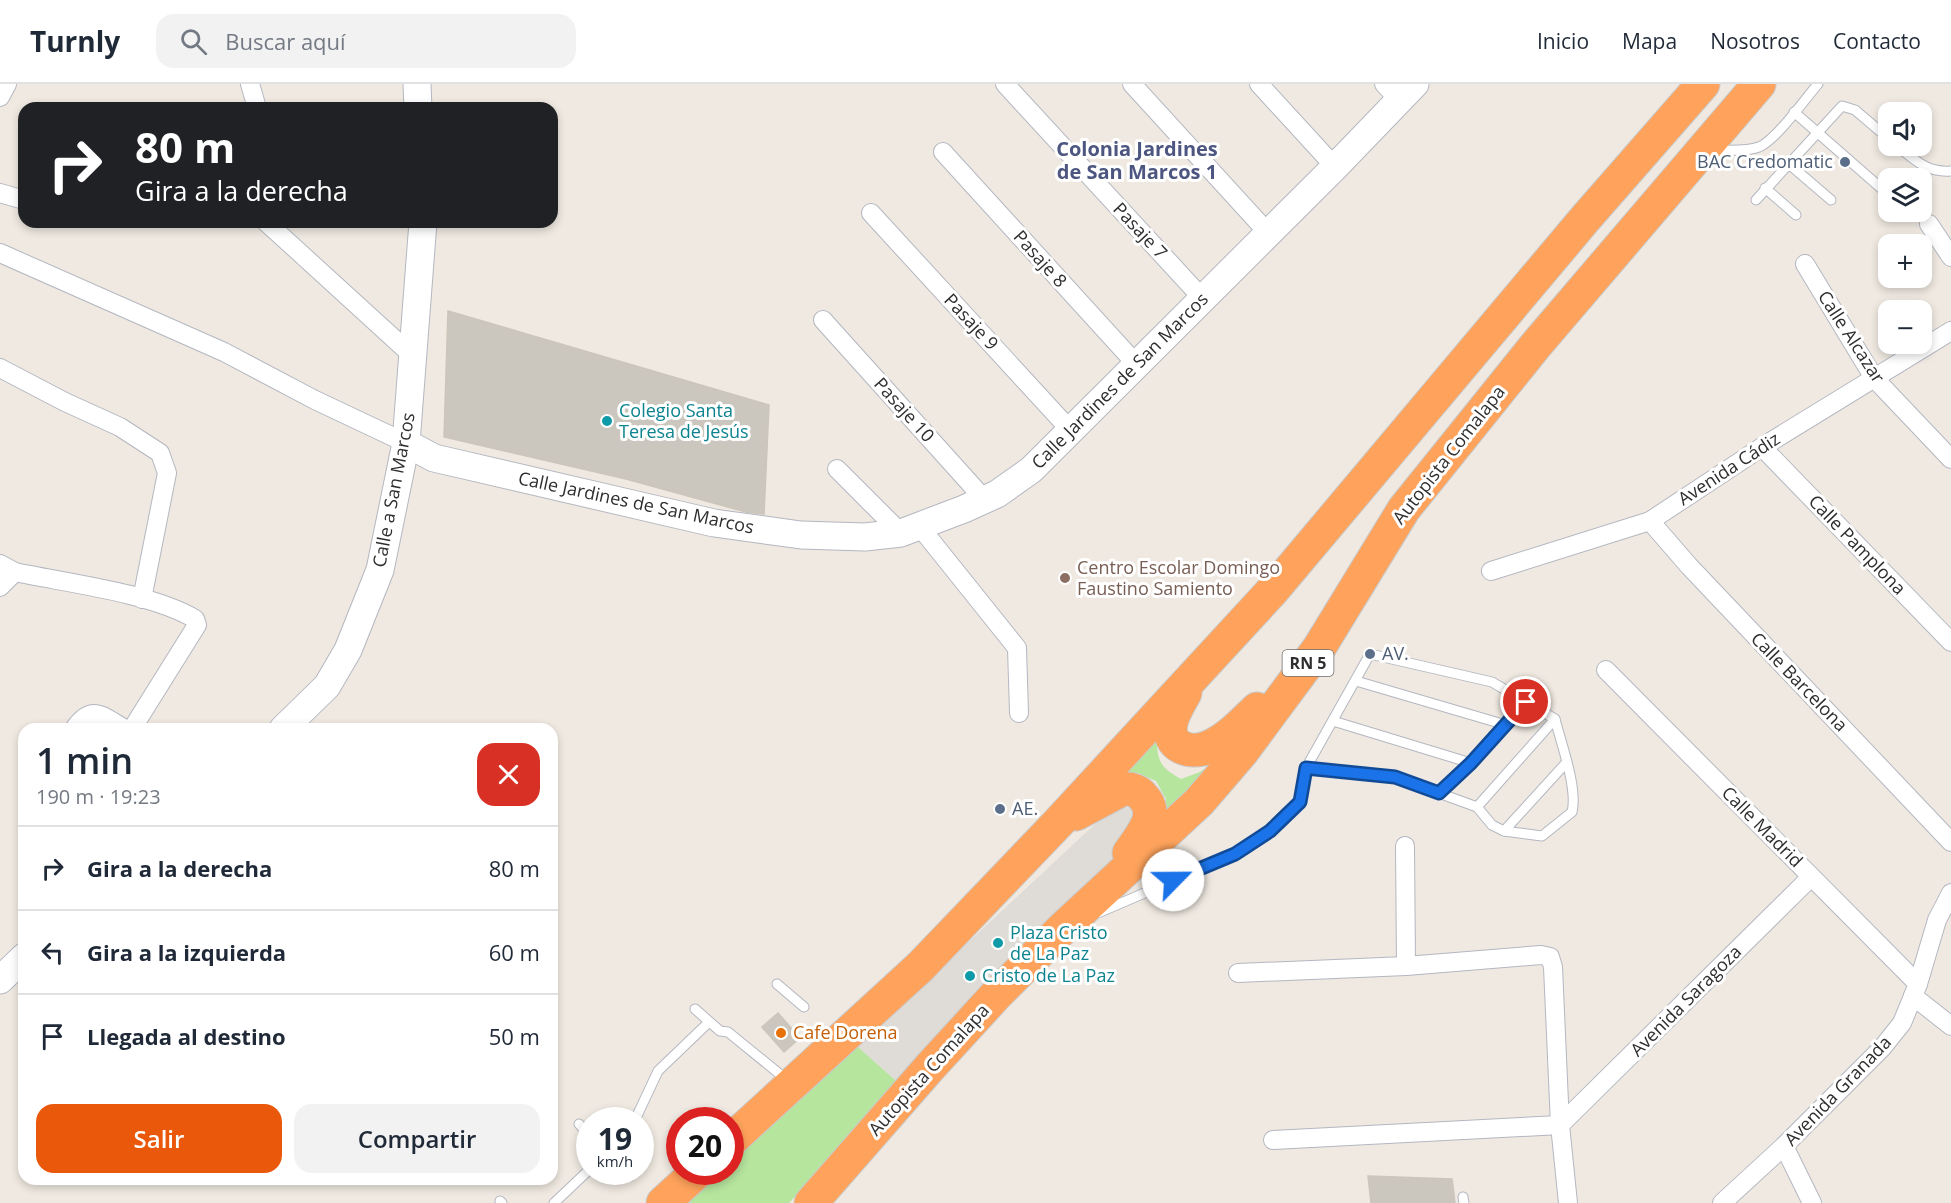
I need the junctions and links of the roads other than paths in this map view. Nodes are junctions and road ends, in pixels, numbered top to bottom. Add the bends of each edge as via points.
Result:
1 (7, 84) edge
2 (250, 84) edge
3 (417, 84) edge
4 (1005, 84) edge
5 (1132, 84) edge
6 (1259, 84) edge
7 (1703, 84) edge
8 (1759, 84) edge
9 (1818, 84) edge
10 (1400, 89) edge
11 (0, 97) edge
12 (255, 102) edge
13 (418, 102) edge
14 (1794, 112) junction
15 (1878, 130) edge
16 (1818, 132) junction
17 (1701, 150) junction
18 (943, 152) dead end
19 (1909, 156) edge
20 (1789, 164) junction
21 (1335, 167) junction
22 (1951, 171) edge
23 (1878, 185) edge
24 (1765, 188) junction
25 (0, 193) edge
26 (18, 198) edge
27 (1756, 200) dead end
28 (1831, 200) dead end
29 (871, 213) dead end
30 (1796, 215) dead end
31 (1929, 224) dead end
32 (273, 228) edge
33 (420, 228) edge
34 (1269, 234) junction
35 (0, 253) edge
36 (1951, 257) edge
37 (1805, 264) dead end
38 (1203, 299) junction
39 (823, 320) dead end
40 (1951, 331) edge
41 (414, 357) junction
42 (1137, 365) junction
43 (0, 368) edge
44 (1874, 378) junction
45 (1072, 432) junction
46 (406, 443) junction
47 (1762, 447) junction
48 (1951, 459) edge
49 (837, 468) dead end
50 (985, 500) junction
51 (1650, 521) junction
52 (910, 530) junction
53 (8, 568) edge
54 (1491, 570) dead end
55 (0, 587) edge
56 (142, 599) junction
57 (1223, 641) junction
58 (1951, 642) edge
59 (1319, 648) junction
60 (1606, 670) dead end
61 (1356, 681) junction
62 (1526, 702) junction
63 (1019, 713) dead end
64 (1555, 719) junction
65 (1333, 721) junction
66 (78, 723) edge
67 (114, 723) edge
68 (136, 723) edge
69 (289, 723) edge
70 (1506, 724) junction
71 (1471, 763) junction
72 (1566, 764) junction
73 (1306, 768) junction
74 (1439, 793) junction
75 (1477, 807) junction
76 (1058, 823) junction
77 (1504, 831) junction
78 (1951, 842) edge
79 (1405, 846) dead end
80 (1141, 855) junction
81 (1811, 877) junction
82 (1173, 880) junction
83 (1101, 891) junction
84 (1951, 893) edge
85 (1063, 928) junction
86 (18, 963) edge
87 (1406, 966) junction
88 (1239, 974) dead end
89 (0, 980) edge
90 (777, 984) dead end
91 (1915, 990) junction
92 (804, 1007) dead end
93 (695, 1009) dead end
94 (709, 1022) junction
95 (1951, 1026) edge
96 (649, 1064) dead end
97 (658, 1071) junction
98 (792, 1083) junction
99 (641, 1107) edge
100 (1560, 1125) junction
101 (744, 1128) edge
102 (1273, 1140) dead end
103 (1784, 1146) junction
104 (576, 1182) edge
105 (683, 1185) edge
106 (554, 1203) edge
107 (663, 1203) edge
108 (811, 1203) edge
109 (1568, 1203) edge
110 (1722, 1203) edge
111 (1812, 1203) edge

1 - 11 street
2 - 12 street
3 - 13 main road
4 - 38 street, Pasaje 7
5 - 34 street
6 - 21 street
7 - 57 highway via 1321,535
8 - 17 highway, Autopista Comalapa / RN 5
9 - 14 lane
10 - 21 main road, Calle Jardines de San Marcos
14 - 16 lane
14 - 17 lane via 1761,146 1748,150
15 - 16 lane via 1855,110 1842,106
16 - 20 lane
16 - 23 lane
17 - 59 highway, Autopista Comalapa / RN 5 via 1404,509
18 - 42 street, Pasaje 8
19 - 22 lane via 1922,167
20 - 24 lane
20 - 28 lane
21 - 34 main road, Calle Jardines de San Marcos
24 - 27 lane
24 - 30 lane
25 - 26 street
29 - 45 street, Pasaje 9
31 - 36 street
32 - 41 street
33 - 41 main road, Calle a San Marcos
34 - 38 main road, Calle Jardines de San Marcos
35 - 46 street via 224,352
37 - 44 street, Calle Alcazar
38 - 42 main road, Calle Jardines de San Marcos
39 - 50 street, Pasaje 10
40 - 44 street, Avenida Cádiz
41 - 46 main road, Calle a San Marcos
42 - 45 main road, Calle Jardines de San Marcos
43 - 56 street via 120,427 160,453 167,473
44 - 47 street, Avenida Cádiz
44 - 48 street, Calle Alcazar
45 - 50 main road, Calle Jardines de San Marcos via 1031,471
46 - 52 main road, Calle Jardines de San Marcos via 434,458 714,523 801,535 865,537
46 - 69 main road, Calle a San Marcos via 380,570 348,650 327,686
47 - 51 street, Avenida Cádiz
47 - 58 street, Calle Pamplona
49 - 52 street
50 - 52 main road, Calle Jardines de San Marcos
51 - 54 street, Avenida Cádiz
51 - 78 street, Calle Barcelona
52 - 63 street via 1017,648
53 - 55 street
53 - 56 street
56 - 68 street via 183,612 195,619 197,625
57 - 59 highway via 1199,671 1172,719 1171,734 1184,749 1200,750 1230,735
57 - 76 highway
59 - 80 highway, Autopista Comalapa / RN 5 via 1242,752 1198,802
60 - 81 street, Calle Madrid
61 - 62 lane via 1370,654 1492,682
61 - 65 lane
61 - 70 lane
62 - 64 lane
62 - 70 lane
64 - 72 lane
64 - 75 lane
65 - 71 lane
65 - 73 lane
66 - 67 street via 88,714 97,713
70 - 71 lane
71 - 74 lane
72 - 77 lane
72 - 77 lane via 1572,812 1542,836
73 - 74 lane via 1395,777
73 - 82 lane via 1300,802 1270,831 1235,854
74 - 75 lane
75 - 77 lane via 1492,825
76 - 83 highway via 1123,789 1139,793 1148,804 1150,819 1144,831
76 - 98 highway via 920,967
79 - 87 street
80 - 82 lane via 1162,877
80 - 83 highway, Autopista Comalapa / RN 5
81 - 91 street, Calle Madrid
81 - 100 street, Avenida Saragoza
82 - 85 lane
83 - 85 highway, Autopista Comalapa / RN 5
84 - 91 street, Avenida Granada via 1937,920
85 - 108 highway, Autopista Comalapa / RN 5 via 930,1067
86 - 89 main road
87 - 88 street
87 - 100 street via 1550,957
90 - 92 lane
91 - 95 street, Calle Madrid
91 - 103 street, Avenida Granada via 1902,1023 1882,1048
93 - 94 lane
94 - 97 lane
94 - 98 lane via 728,1032
96 - 97 lane
97 - 99 lane
98 - 101 highway
100 - 102 street
100 - 109 street
103 - 110 street, Avenida Granada
103 - 111 street
104 - 106 lane
105 - 107 highway

